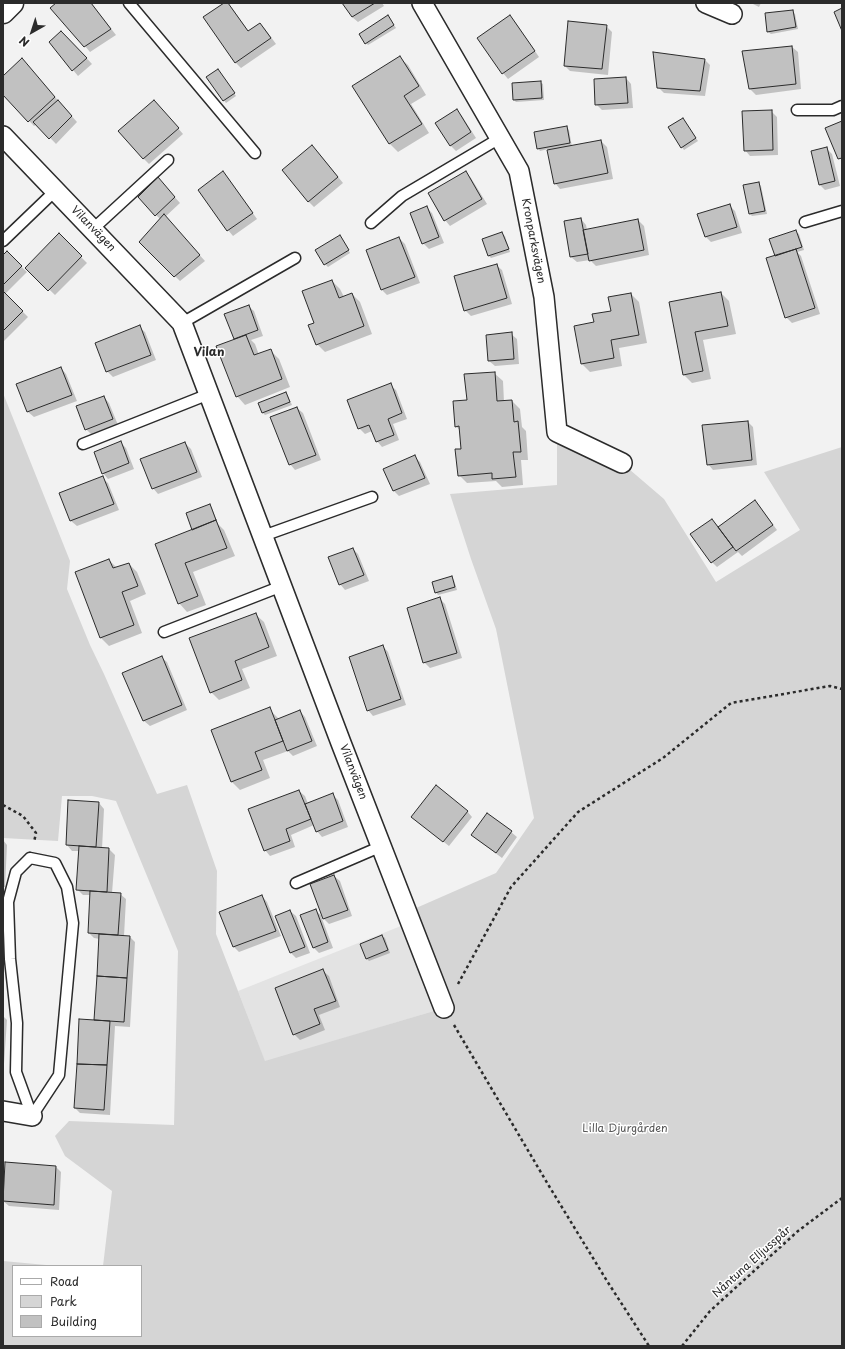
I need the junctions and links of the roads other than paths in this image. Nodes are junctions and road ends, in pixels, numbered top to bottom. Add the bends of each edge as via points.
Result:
1 (12, 3) edge
2 (129, 3) edge
3 (422, 3) edge
4 (706, 3) edge
5 (3, 12) edge
6 (732, 14) dead end
7 (842, 106) edge
8 (798, 110) dead end
9 (3, 136) edge
10 (500, 138) junction
11 (255, 153) dead end
12 (168, 160) dead end
13 (55, 191) junction
14 (842, 211) edge
15 (805, 222) dead end
16 (371, 223) dead end
17 (93, 229) junction
18 (3, 241) edge
19 (294, 258) dead end
20 (182, 323) junction
21 (209, 394) junction
22 (83, 444) dead end
23 (622, 463) dead end
24 (372, 497) dead end
25 (263, 536) junction
26 (282, 586) junction
27 (164, 632) dead end
28 (382, 846) junction
29 (296, 884) dead end
30 (444, 1008) road end
31 (3, 1111) edge
32 (32, 1116) junction

1 - 5 street
2 - 11 lane
3 - 10 street, Kronparksvägen
4 - 6 street
7 - 8 lane via 833,110
9 - 13 street, Vilanvägen
10 - 16 lane via 402,196
10 - 23 street, Kronparksvägen via 519,170 544,297 557,432
12 - 17 lane
13 - 17 street, Vilanvägen
13 - 18 lane
14 - 15 lane
17 - 20 street, Vilanvägen
19 - 20 lane
20 - 21 street, Vilanvägen
21 - 22 lane
21 - 25 street, Vilanvägen
24 - 25 lane
25 - 26 street, Vilanvägen
26 - 27 lane
26 - 28 street, Vilanvägen
28 - 29 lane
28 - 30 street, Vilanvägen
31 - 32 street
32 - 32 lane via 59,1074 73,923 67,887 55,863 30,858 16,872 8,902 10,959 17,1023 16,1072

